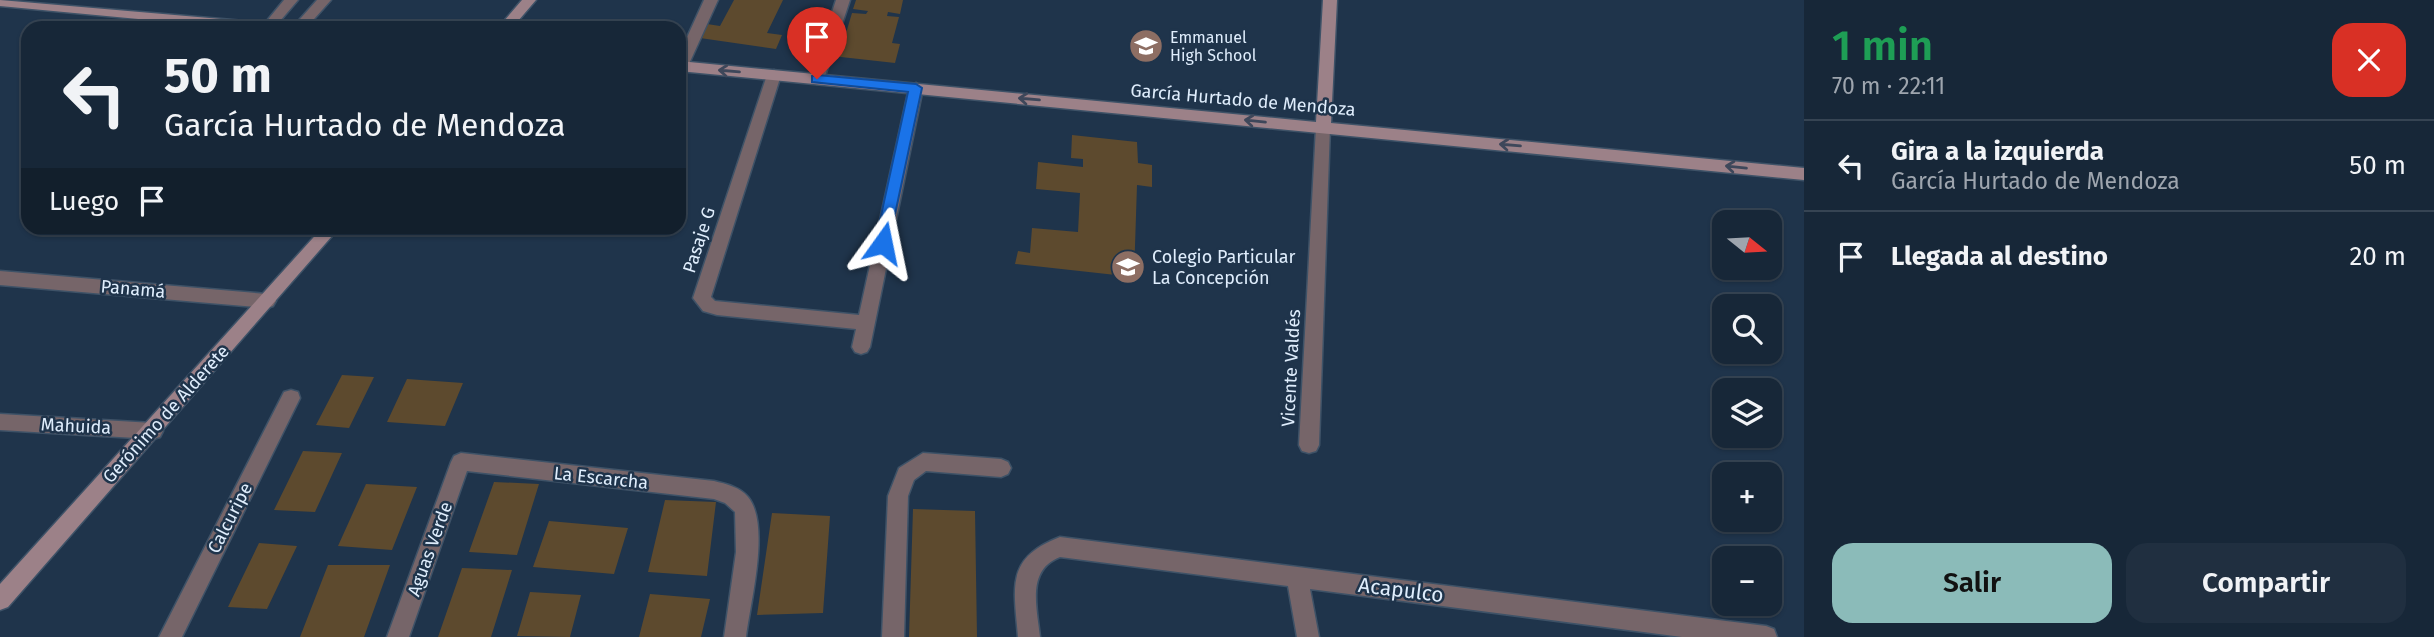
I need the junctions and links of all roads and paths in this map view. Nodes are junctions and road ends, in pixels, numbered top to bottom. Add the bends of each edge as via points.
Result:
1 (291, 0) edge
2 (324, 0) edge
3 (529, 0) edge
4 (711, 0) edge
5 (843, 0) edge
6 (1330, 0) edge
7 (0, 2) edge
8 (207, 21) edge
9 (277, 21) edge
10 (305, 21) edge
11 (511, 21) edge
12 (686, 53) edge
13 (686, 67) edge
14 (774, 75) junction
15 (817, 79) junction
16 (916, 88) junction
17 (1323, 127) junction
18 (1804, 174) edge
19 (325, 235) edge
20 (0, 278) edge
21 (267, 301) junction
22 (866, 323) junction
23 (861, 347) dead end
24 (291, 398) dead end
25 (0, 422) edge
26 (153, 431) junction
27 (1309, 445) dead end
28 (461, 462) joint
29 (1001, 468) dead end
30 (1297, 577) junction
31 (0, 600) edge
32 (170, 637) edge
33 (398, 637) edge
34 (735, 637) edge
35 (893, 637) edge
36 (1029, 637) edge
37 (1308, 637) edge
38 (1766, 637) edge

1 - 9 street
2 - 10 street
3 - 11 street
4 - 12 street
5 - 15 street
6 - 17 street, Vicente Valdés
7 - 8 street
14 -> 13 street, García Hurtado de Mendoza
14 - 15 street, García Hurtado de Mendoza
14 - 22 street, Pasaje G via 702,298 717,308
15 - 16 street, García Hurtado de Mendoza
17 -> 16 street, García Hurtado de Mendoza
16 - 22 street
18 -> 17 street, García Hurtado de Mendoza
17 - 27 street, Vicente Valdés
19 - 21 street, Gerónimo de Alderete
20 - 21 street, Panamá
21 - 26 street, Gerónimo de Alderete
22 - 23 street
24 - 32 street, Calcuripe
25 - 26 street, Mahuida
26 - 31 street, Gerónimo de Alderete
28 - 33 street, Aguas Verde
28 - 34 street, La Escarcha via 713,490 739,501 748,527
29 - 35 street via 923,462 906,474 898,496
30 - 36 street, Acapulco via 1060,547 1038,556 1027,574
30 - 37 street
30 - 38 street, Acapulco

